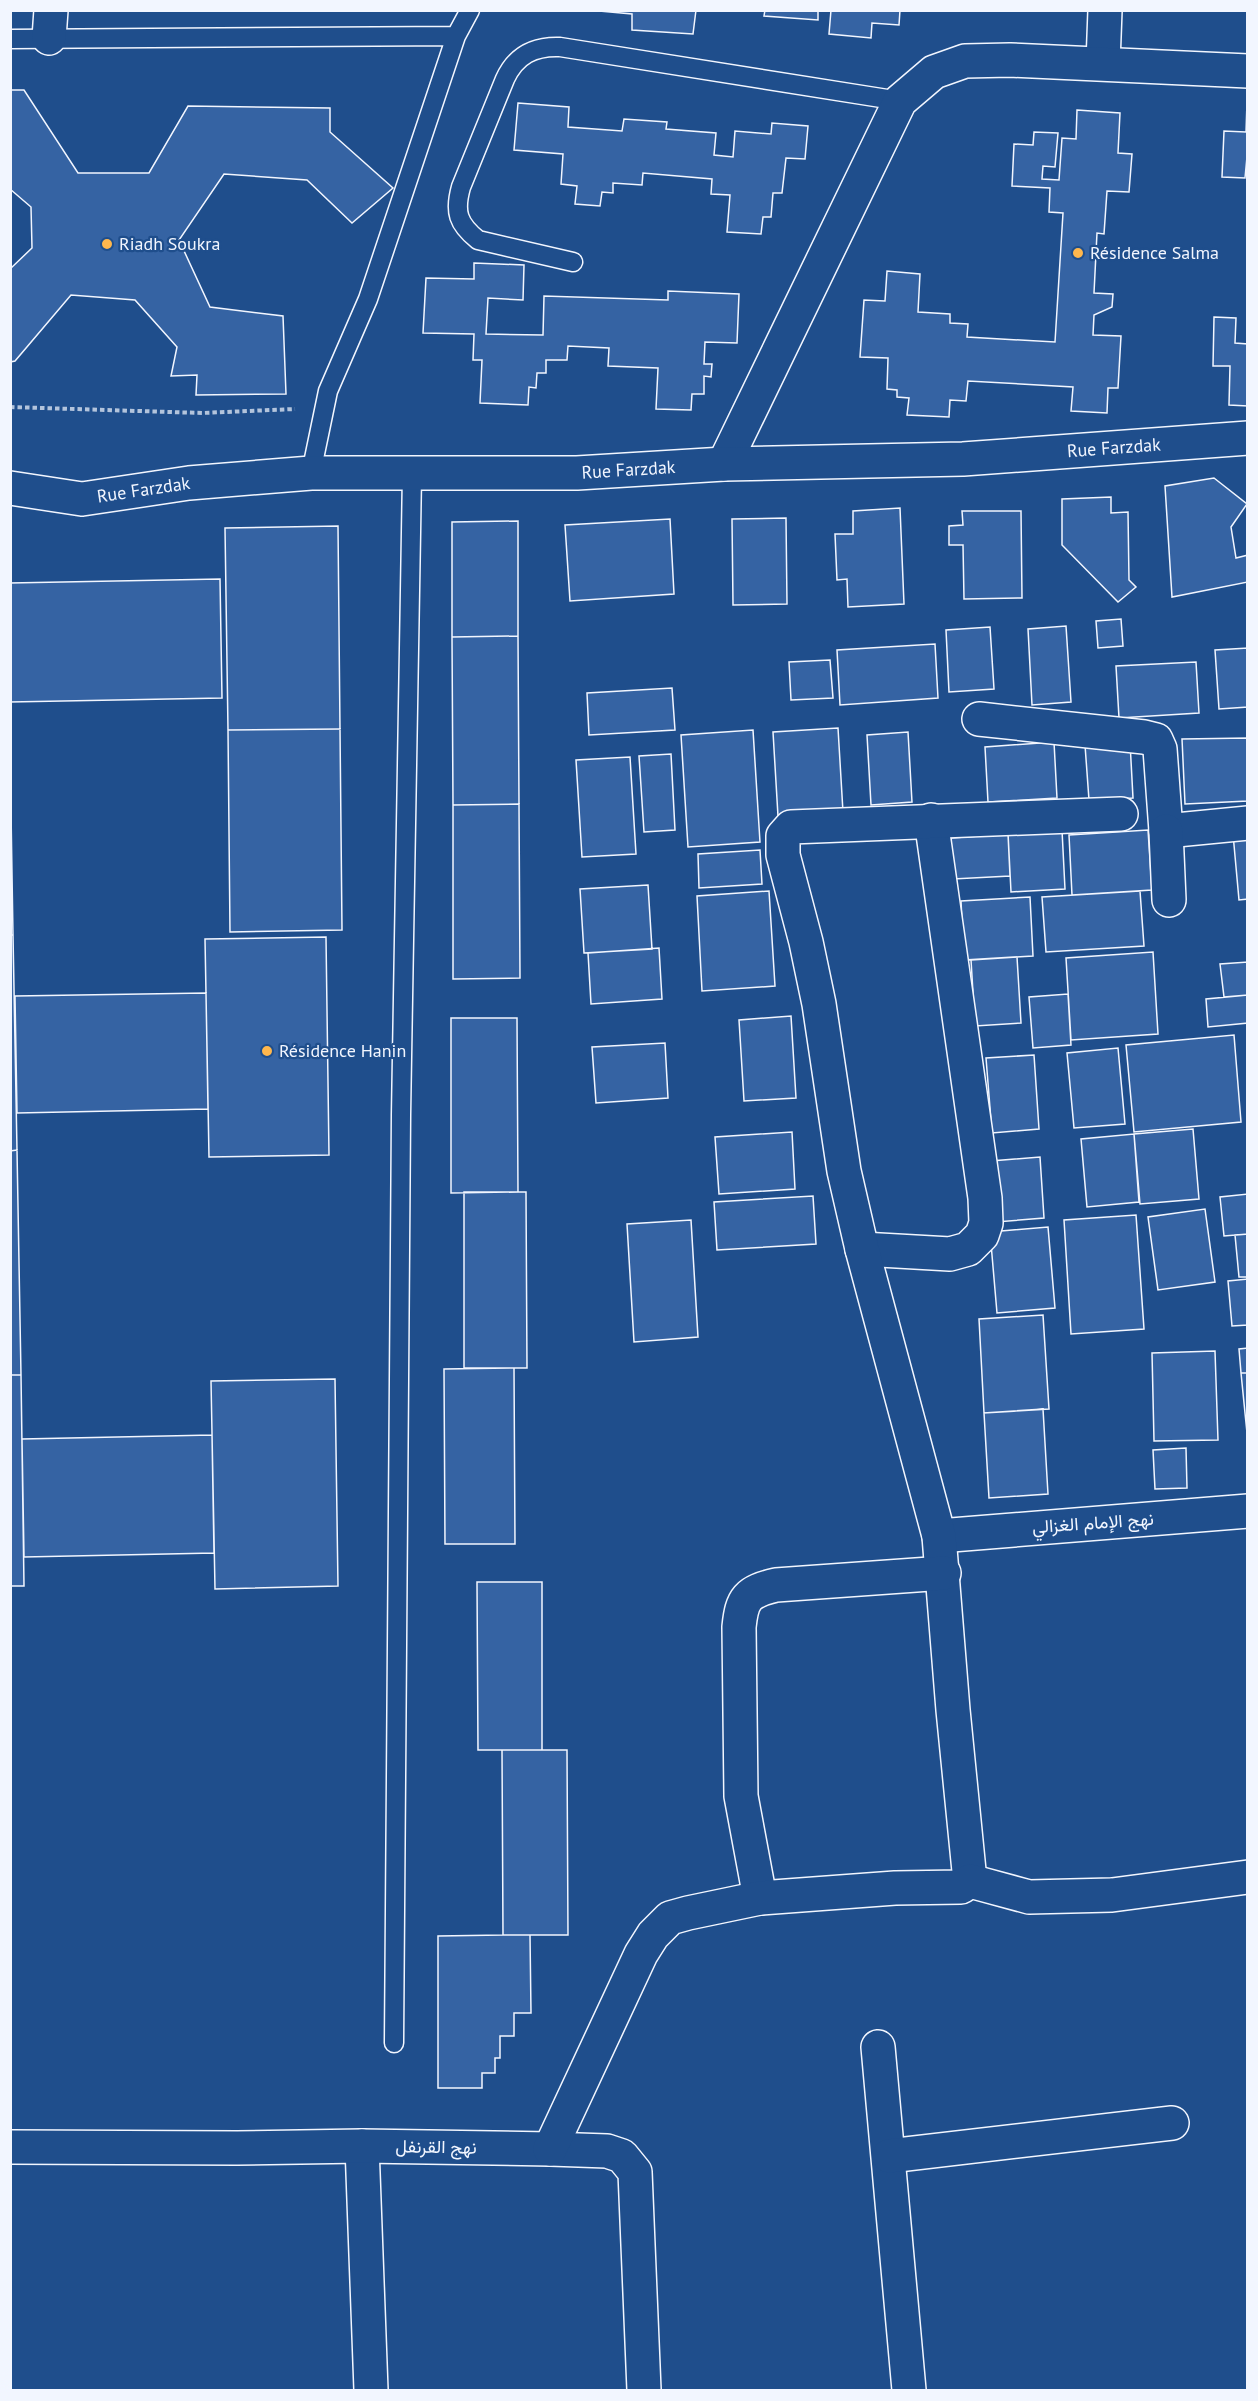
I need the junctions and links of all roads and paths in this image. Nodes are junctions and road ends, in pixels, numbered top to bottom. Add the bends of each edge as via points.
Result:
1 (470, 10) edge
2 (1105, 10) edge
3 (50, 24) edge
4 (456, 36) junction
5 (10, 39) edge
6 (1103, 63) junction
7 (1248, 71) edge
8 (900, 101) junction
9 (573, 262) dead end
10 (10, 407) edge
11 (324, 408) junction
12 (1248, 438) edge
13 (724, 464) junction
14 (311, 473) junction
15 (412, 474) junction
16 (10, 488) edge
17 (980, 719) dead end
18 (1121, 814) dead end
19 (931, 820) junction
20 (1248, 823) edge
21 (1166, 831) junction
22 (1169, 900) dead end
23 (862, 1249) junction
24 (1248, 1511) edge
25 (939, 1536) junction
26 (944, 1573) junction
27 (1248, 1877) edge
28 (970, 1881) junction
29 (760, 1898) junction
30 (394, 2043) dead end
31 (878, 2048) dead end
32 (1172, 2123) dead end
33 (362, 2146) junction
34 (10, 2147) edge
35 (550, 2148) junction
36 (889, 2157) junction
37 (371, 2391) edge
38 (644, 2391) edge
39 (909, 2391) edge

1 - 4 lane
2 - 6 street
3 - 4 lane
3 - 5 lane
4 - 11 lane via 369,299
6 - 7 street
6 - 8 street via 965,62 934,72
8 - 9 lane via 560,48 530,51 519,58 505,79 461,187 459,217 478,240
8 - 13 street
10 - 11 path via 202,413
11 - 14 lane
12 - 13 street, Rue Farzdak via 963,459
13 - 15 street, Rue Farzdak via 577,473
14 - 15 street, Rue Farzdak
14 - 16 street, Rue Farzdak via 189,483 82,499
15 - 30 lane via 401,1127
17 - 21 street via 1156,740
18 - 19 street
19 - 23 street via 986,1223 982,1235 968,1249 950,1254
19 - 23 street via 791,827 783,836 783,855 819,1004 844,1171
20 - 21 street
21 - 22 street
23 - 25 street
24 - 25 street, نهج الإمام الغزالي
25 - 26 street
26 - 28 street
26 - 29 street via 776,1585 754,1590 745,1600 739,1627 741,1796
27 - 28 street via 1112,1895 1040,1897
28 - 29 street via 961,1887
29 - 35 street via 670,1918 653,1935
31 - 36 street
32 - 36 street
33 - 34 street, نهج القرنفل
33 - 35 street, نهج القرنفل
33 - 37 street
35 - 38 street, نهج القرنفل via 607,2151 622,2156 635,2172
36 - 39 street

